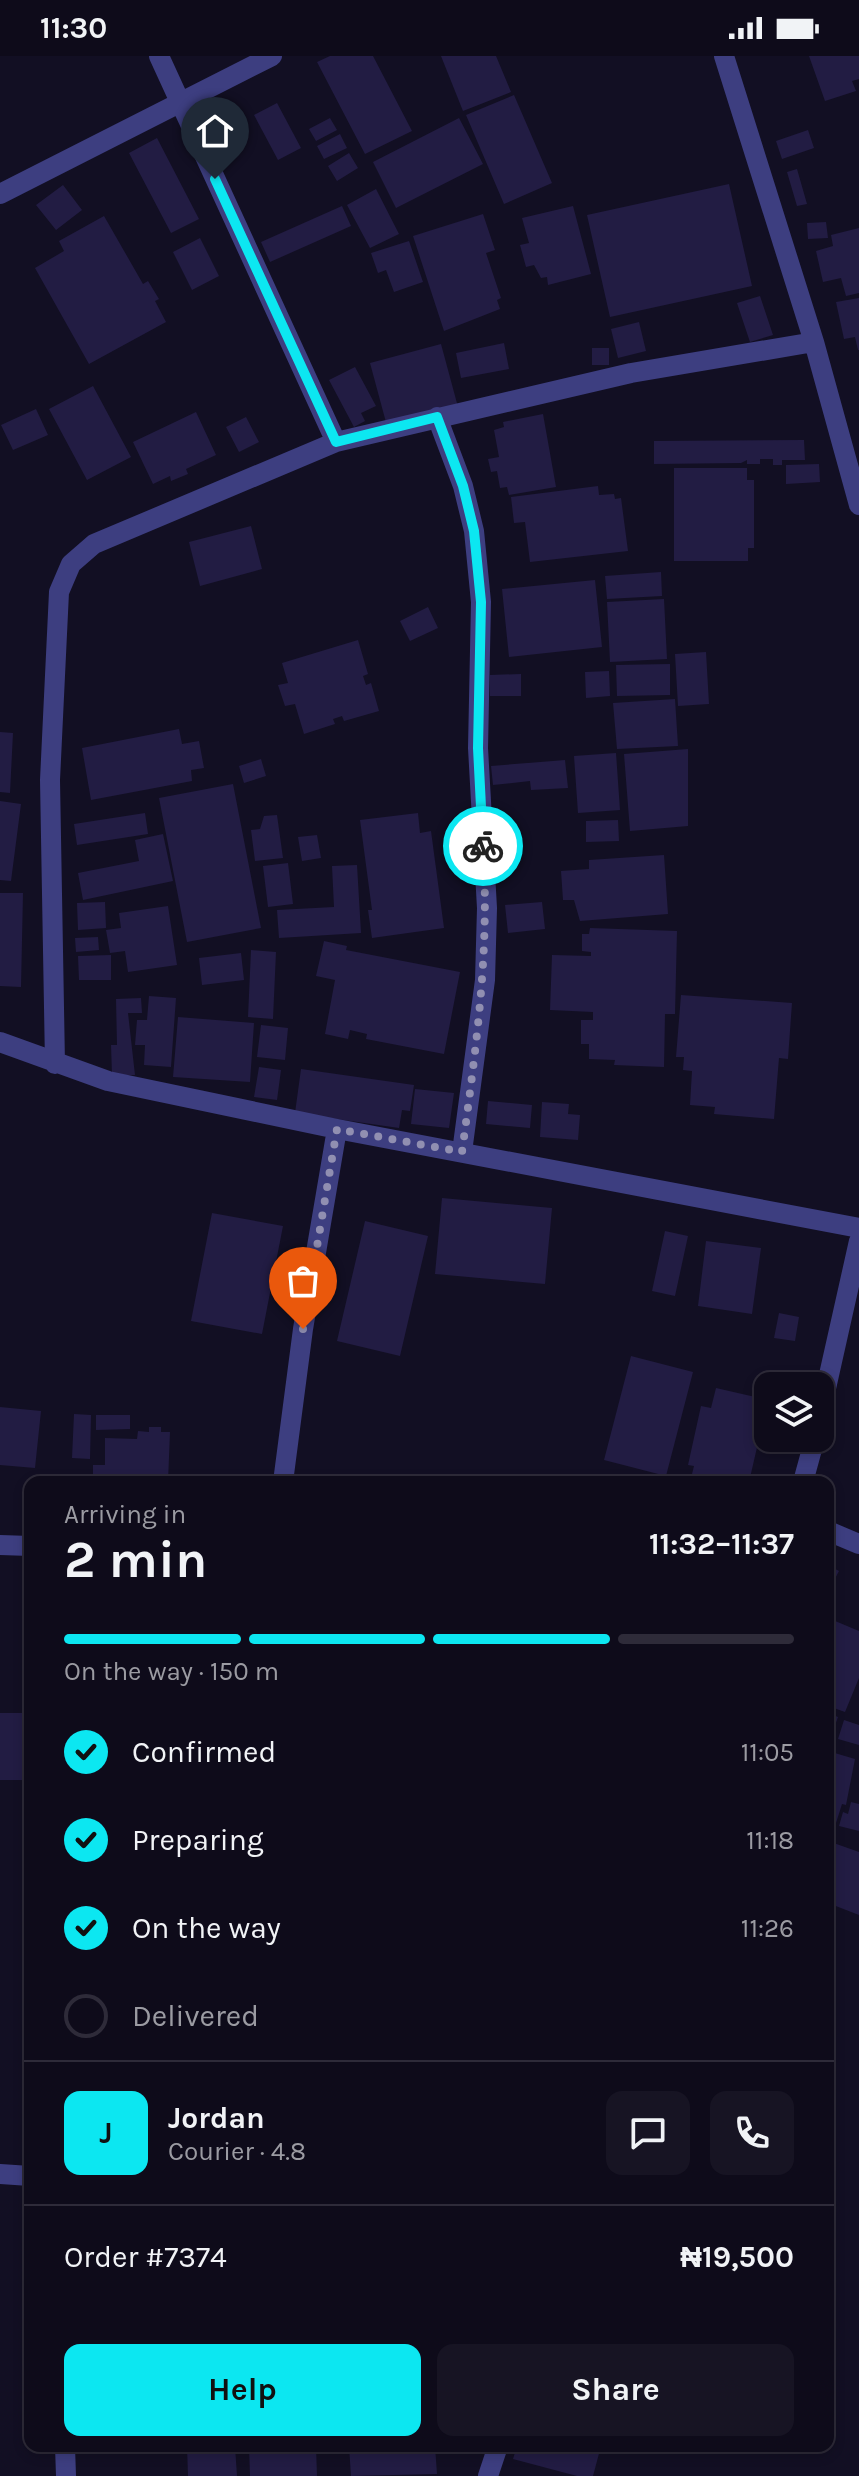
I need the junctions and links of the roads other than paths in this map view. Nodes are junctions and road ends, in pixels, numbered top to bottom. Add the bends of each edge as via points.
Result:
1 (159, 56) edge
2 (272, 56) edge
3 (724, 56) edge
4 (177, 102) junction
5 (0, 194) edge
6 (814, 342) junction
7 (437, 417) junction
8 (336, 442) junction
9 (859, 505) edge
10 (0, 1042) edge
11 (55, 1064) junction
12 (337, 1129) junction
13 (462, 1152) junction
14 (859, 1228) edge
15 (859, 1241) edge
16 (830, 1372) edge
17 (811, 1452) edge
18 (284, 1476) edge
19 (805, 1476) edge
20 (834, 1534) edge
21 (859, 1544) edge
22 (0, 1545) edge
23 (24, 1546) edge
24 (0, 2174) edge
25 (24, 2176) edge
26 (65, 2452) edge
27 (496, 2452) edge
28 (66, 2476) edge
29 (488, 2476) edge

1 - 4 street
2 - 4 street
3 - 6 street
4 - 5 street
4 - 8 street
6 - 7 street via 631,373
6 - 9 street
7 - 8 street
7 - 13 street via 467,501 481,602 478,748 485,966
8 - 11 street via 94,544 71,564 59,592 50,780
10 - 11 street
11 - 12 street via 108,1081
12 - 13 street
12 - 18 street
13 - 14 street
15 - 16 street
17 - 19 street
20 - 21 street
22 - 23 street
24 - 25 street
26 - 28 street
27 - 29 street

